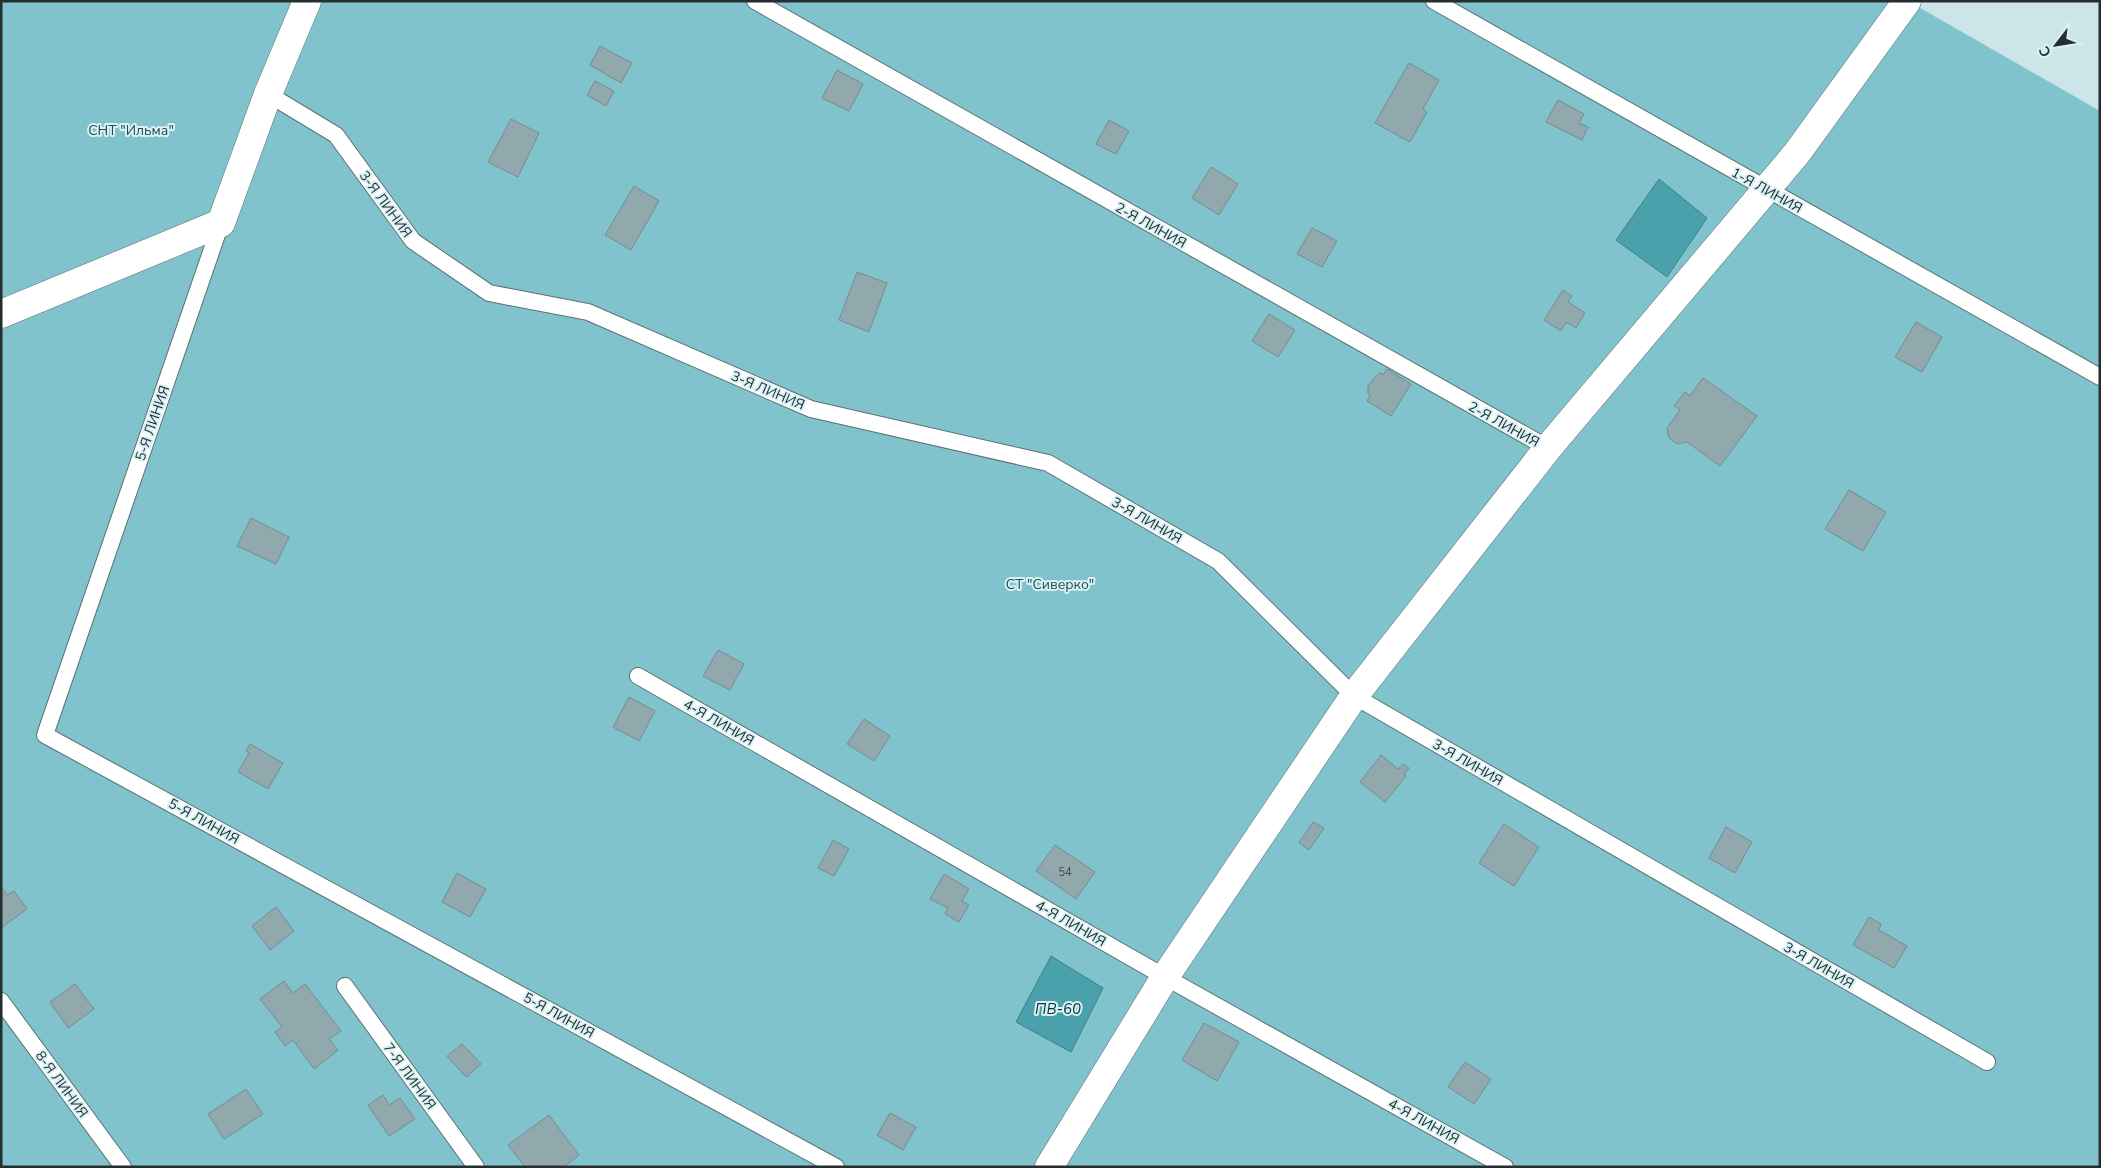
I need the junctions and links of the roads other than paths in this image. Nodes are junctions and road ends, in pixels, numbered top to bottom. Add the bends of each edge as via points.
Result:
1 (307, 1) edge
2 (755, 1) edge
3 (1434, 1) edge
4 (1907, 1) edge
5 (268, 94) junction
6 (1766, 190) junction
7 (221, 223) junction
8 (1, 314) edge
9 (2100, 377) edge
10 (1548, 448) junction
11 (638, 676) dead end
12 (1354, 696) junction
13 (1165, 977) junction
14 (345, 986) dead end
15 (1, 1001) edge
16 (1986, 1062) dead end
17 (123, 1167) edge
18 (476, 1167) edge
19 (836, 1167) edge
20 (1049, 1167) edge
21 (1505, 1167) edge

1 - 5 street
2 - 10 lane, 2-Я ЛИНИЯ
3 - 6 lane, 1-Я ЛИНИЯ
4 - 6 street via 1797,153
5 - 7 street
5 - 12 lane, 3-Я ЛИНИЯ via 336,135 413,241 489,293 588,312 812,409 1048,464 1218,561
6 - 9 lane, 1-Я ЛИНИЯ
6 - 10 street
7 - 8 street
7 - 19 lane, 5-Я ЛИНИЯ via 46,735
10 - 12 street
11 - 13 lane, 4-Я ЛИНИЯ
12 - 13 street
12 - 16 lane, 3-Я ЛИНИЯ
13 - 20 street
13 - 21 lane, 4-Я ЛИНИЯ
14 - 18 lane, 7-Я ЛИНИЯ
15 - 17 lane, 8-Я ЛИНИЯ

